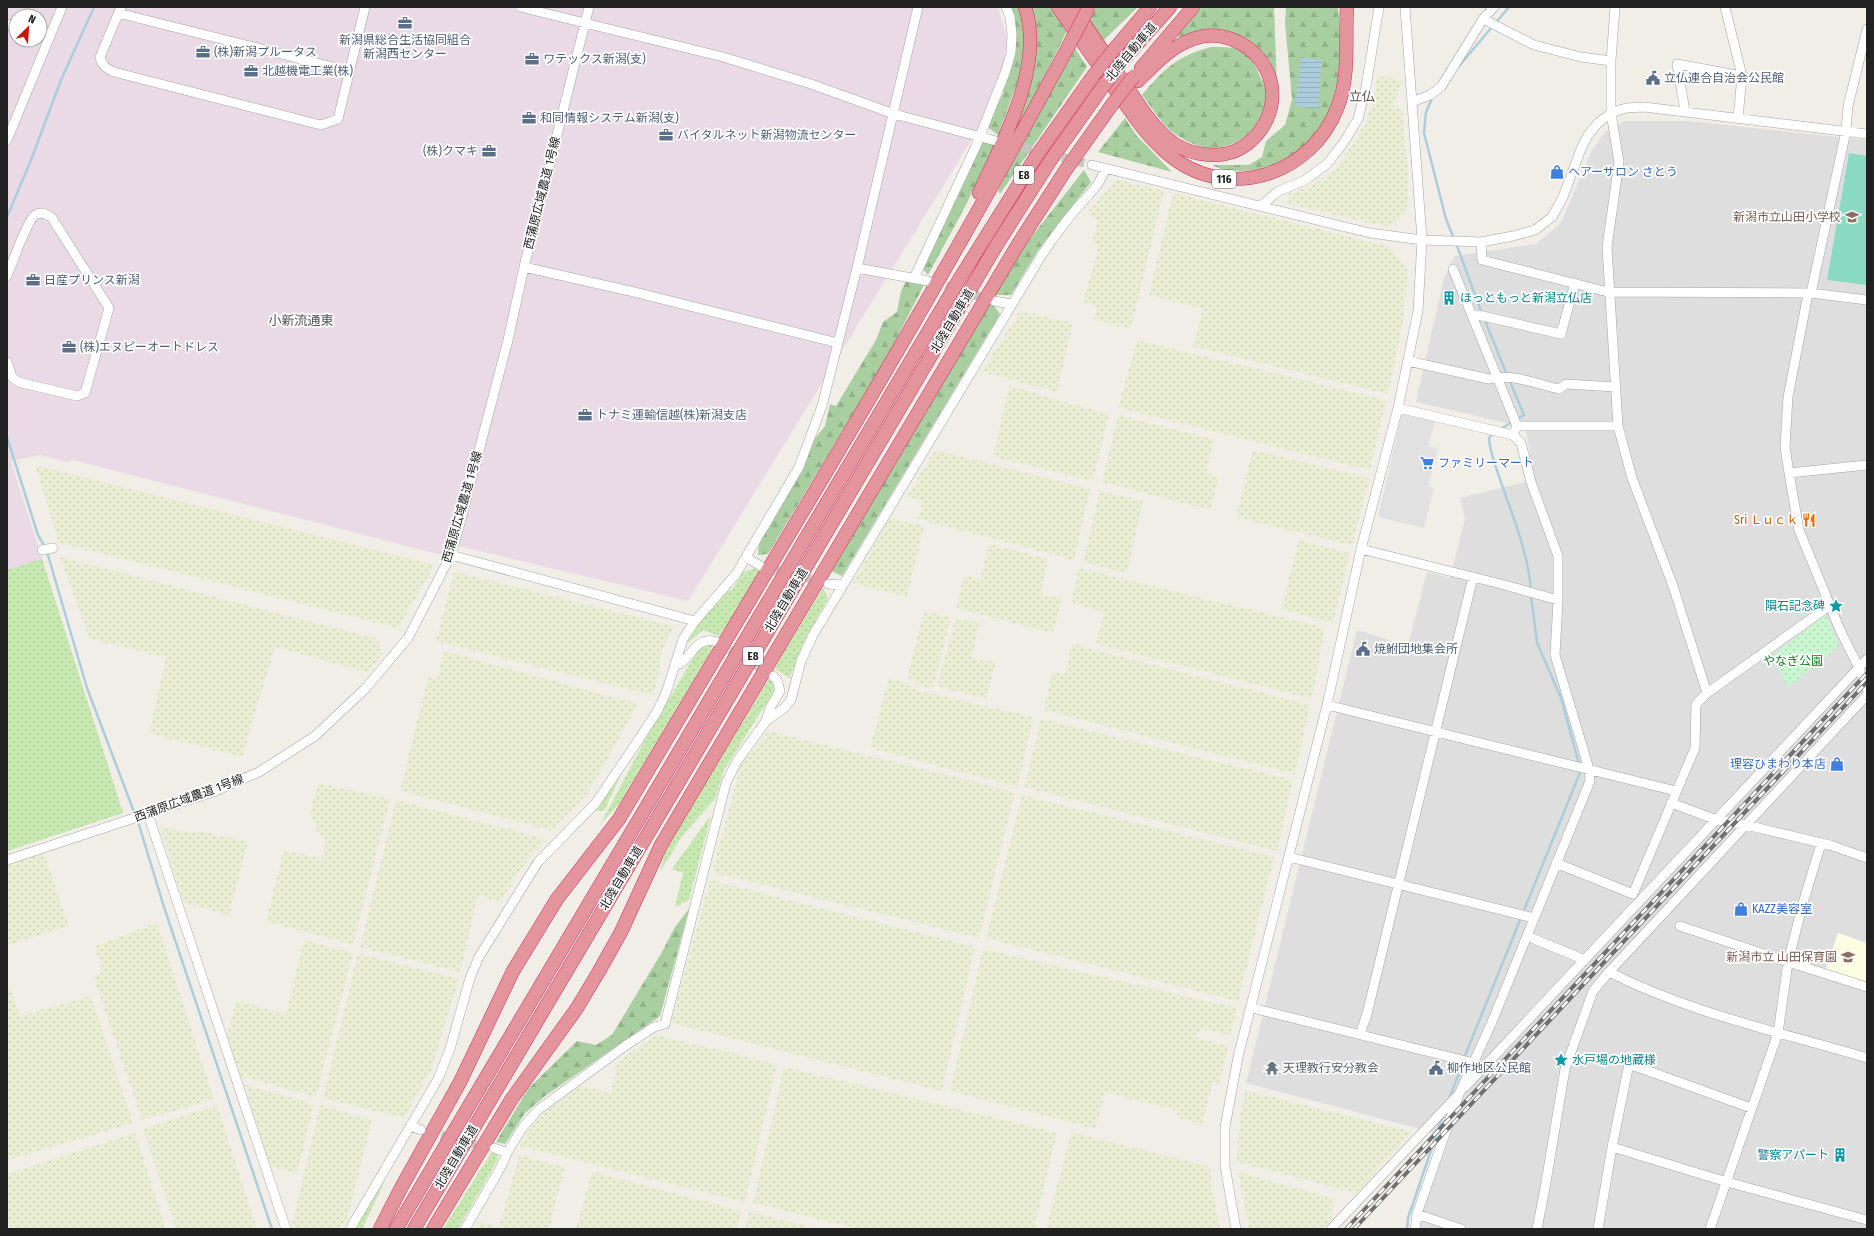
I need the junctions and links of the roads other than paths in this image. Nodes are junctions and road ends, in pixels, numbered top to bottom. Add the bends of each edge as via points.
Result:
1 (62, 7) edge
2 (365, 7) edge
3 (520, 7) edge
4 (589, 7) edge
5 (918, 7) edge
6 (1006, 7) edge
7 (1025, 7) edge
8 (1058, 7) edge
9 (1072, 7) edge
10 (1089, 7) edge
11 (1150, 7) edge
12 (1170, 7) edge
13 (1193, 7) edge
14 (1347, 7) edge
15 (1379, 7) edge
16 (1405, 7) edge
17 (1494, 7) edge
18 (1615, 7) edge
19 (1725, 7) edge
20 (120, 10) edge
21 (1483, 19) junction
22 (585, 24) junction
23 (1867, 29) edge
24 (50, 34) joint
25 (1611, 61) junction
26 (349, 71) junction
27 (1742, 76) junction
28 (1136, 79) junction
29 (1412, 102) junction
30 (1685, 111) junction
31 (1611, 113) junction
32 (894, 114) junction
33 (1738, 118) junction
34 (1846, 131) junction
35 (1867, 134) edge
36 (979, 136) junction
37 (7, 140) edge
38 (996, 141) dead end
39 (1092, 165) tunnel mouth
40 (1105, 168) junction
41 (1261, 206) junction
42 (1422, 240) junction
43 (1481, 242) junction
44 (524, 267) junction
45 (857, 268) junction
46 (1453, 269) dead end
47 (7, 275) edge
48 (914, 278) junction
49 (931, 284) junction
50 (1575, 284) junction
51 (1608, 292) junction
52 (1810, 293) junction
53 (1867, 300) edge
54 (994, 301) tunnel mouth
55 (1011, 304) junction
56 (1472, 315) junction
57 (838, 343) junction
58 (1408, 361) junction
59 (7, 362) edge
60 (1498, 377) junction
61 (1616, 387) junction
62 (1398, 408) junction
63 (1517, 426) junction
64 (1618, 426) junction
65 (1513, 435) junction
66 (1867, 465) edge
67 (1789, 473) junction
68 (1361, 549) junction
69 (451, 555) junction
70 (746, 557) junction
71 (762, 567) tunnel mouth
72 (1473, 576) junction
73 (828, 584) tunnel mouth
74 (843, 585) junction
75 (1558, 600) junction
76 (1830, 606) junction
77 (695, 621) junction
78 (717, 642) tunnel mouth
79 (1867, 659) edge
80 (675, 663) junction
81 (1859, 668) junction
82 (773, 676) tunnel mouth
83 (1867, 689) edge
84 (1708, 693) junction
85 (1867, 695) edge
86 (1327, 705) junction
87 (766, 721) junction
88 (1435, 731) junction
89 (1588, 769) junction
90 (1676, 791) junction
91 (1671, 803) junction
92 (148, 814) junction
93 (1717, 820) junction
94 (1746, 824) junction
95 (1821, 844) junction
96 (1290, 857) junction
97 (1867, 858) edge
98 (7, 860) edge
99 (1556, 863) junction
100 (1399, 884) junction
101 (1534, 918) junction
102 (1680, 926) dead end
103 (1526, 936) junction
104 (1585, 960) junction
105 (1788, 962) junction
106 (1609, 972) junction
107 (1867, 987) edge
108 (1252, 1008) junction
109 (1778, 1033) junction
110 (1360, 1034) junction
111 (1867, 1058) edge
112 (1474, 1063) junction
113 (1459, 1094) junction
114 (1751, 1108) junction
115 (410, 1126) junction
116 (421, 1130) tunnel mouth
117 (1612, 1147) junction
118 (494, 1148) tunnel mouth
119 (507, 1153) junction
120 (1727, 1182) junction
121 (1417, 1214) junction
122 (1867, 1220) edge
123 (286, 1229) edge
124 (350, 1229) edge
125 (380, 1229) edge
126 (396, 1229) edge
127 (414, 1229) edge
128 (433, 1229) edge
129 (465, 1229) edge
130 (1236, 1229) edge
131 (1331, 1229) edge
132 (1415, 1229) edge
133 (1462, 1229) edge
134 (1537, 1229) edge
135 (1598, 1229) edge
136 (1710, 1229) edge

1 - 24 street
2 - 26 street
3 - 22 street
4 - 22 street, 西蒲原広域農道 1号線
5 - 32 street
6 - 36 street via 1012,34 1011,53
7 - 49 highway via 1031,38 1027,71 1021,91 998,152
8 - 14 highway, 116 via 1133,116 1158,145 1192,170 1215,178 1240,180 1286,167 1313,146 1329,126 1339,104 1344,82
9 - 28 highway via 1161,132 1187,150 1216,156 1243,148 1263,128 1271,103 1269,76 1262,62 1240,42 1225,37 1209,36 1179,45
10 - 49 highway, bridge via 1017,141
11 - 126 highway, 北陸自動車道 / E8, bridge via 1093,76 1037,155 964,272
12 - 127 highway, 北陸自動車道 / E8, bridge via 1102,88 1050,161 996,246
13 - 28 highway
15 - 41 street via 1358,119 1328,164 1306,180 1277,192
16 - 29 street
17 - 21 street
18 - 25 street
19 - 27 street
20 - 26 street
20 - 26 street via 100,57 106,69 114,72 321,125 338,119
21 - 25 street via 1534,45 1581,57
21 - 29 street via 1441,87 1430,95
22 - 32 street via 723,57 812,84
22 - 44 street, 西蒲原広域農道 1号線
23 - 34 street via 1848,106
24 - 37 street
25 - 31 street
27 - 30 street via 1677,64
27 - 33 street
28 - 128 highway, bridge via 1042,205 661,845 621,932 598,973 577,1008 511,1100
29 - 42 street
30 - 31 street via 1644,107 1626,108
30 - 33 street
31 - 43 street via 1588,134 1563,197 1552,217 1535,230
31 - 51 street via 1619,162 1607,248
32 - 36 street
32 - 45 street
33 - 34 street
34 - 35 street
34 - 52 street
36 - 38 street
36 - 48 street
39 - 40 street
40 - 41 street
40 - 55 street via 1096,187 1054,237
41 - 42 street via 1370,233
42 - 43 street
42 - 58 street via 1418,311
43 - 50 street via 1482,260
44 - 57 street
44 - 69 street, 西蒲原広域農道 1号線 via 508,340
45 - 48 street
45 - 57 street
46 - 56 street
47 - 59 street via 34,216 40,213 48,214 109,308 85,393 76,396 18,382 12,377
48 - 49 street
49 - 125 highway via 619,819 557,899 513,971 460,1082
50 - 51 street
50 - 56 street via 1561,334 1478,314
51 - 52 street
51 - 61 street
52 - 53 street
52 - 67 street via 1788,397 1786,447
54 - 55 street
55 - 74 street
56 - 60 street
57 - 70 street via 822,406 799,467
58 - 60 street via 1489,379
58 - 62 street
60 - 61 street via 1510,377 1560,389 1566,384
60 - 63 street
61 - 64 street
62 - 65 street
62 - 68 street
63 - 64 street
63 - 65 street
64 - 84 street via 1632,478 1673,586
65 - 75 street via 1521,443 1531,482 1558,556
66 - 67 street
67 - 76 street via 1800,530
68 - 72 street
68 - 86 street
69 - 77 street
69 - 92 street, 西蒲原広域農道 1号線 via 408,638 365,689 315,736 258,772 216,791
70 - 71 street
70 - 77 street via 732,579
72 - 75 street
72 - 88 street
73 - 74 street
74 - 87 street via 807,648 791,700 783,710
75 - 89 street via 1555,655
76 - 81 street
76 - 84 street
77 - 80 street via 683,639
78 - 80 street via 702,641 686,660 680,664
79 - 81 street
80 - 115 street via 658,710 631,751 595,804 538,862 479,957 438,1079
81 - 83 street
81 - 93 street
82 - 87 street via 780,686 780,691 767,714
84 - 90 street via 1696,704 1694,748
85 - 94 street
86 - 88 street
86 - 96 street
87 - 119 street via 737,761 726,783 665,1024 654,1027 549,1100 526,1123
88 - 89 street
88 - 100 street
89 - 90 street
89 - 99 street via 1590,781
90 - 91 street
91 - 93 street
91 - 99 street via 1633,894
92 - 98 street, 西蒲原広域農道 1号線
92 - 123 street
93 - 94 street
93 - 104 street
94 - 95 street
94 - 106 street
95 - 97 street
95 - 105 street
96 - 100 street
96 - 108 street
99 - 101 street
100 - 101 street
100 - 110 street
101 - 103 street
102 - 105 street
103 - 104 street
103 - 112 street
104 - 113 street
105 - 107 street
105 - 109 street
106 - 109 street via 1638,987
106 - 134 street via 1593,991 1565,1069
108 - 110 street
108 - 130 street via 1238,1057 1225,1127 1225,1166
109 - 111 street
109 - 114 street
110 - 112 street
112 - 113 street
113 - 121 street
113 - 131 street
114 - 117 street via 1629,1064
114 - 120 street
115 - 116 street
115 - 124 street
117 - 120 street
117 - 135 street
118 - 119 street
119 - 129 street
120 - 122 street
120 - 136 street
121 - 132 street
121 - 133 street

